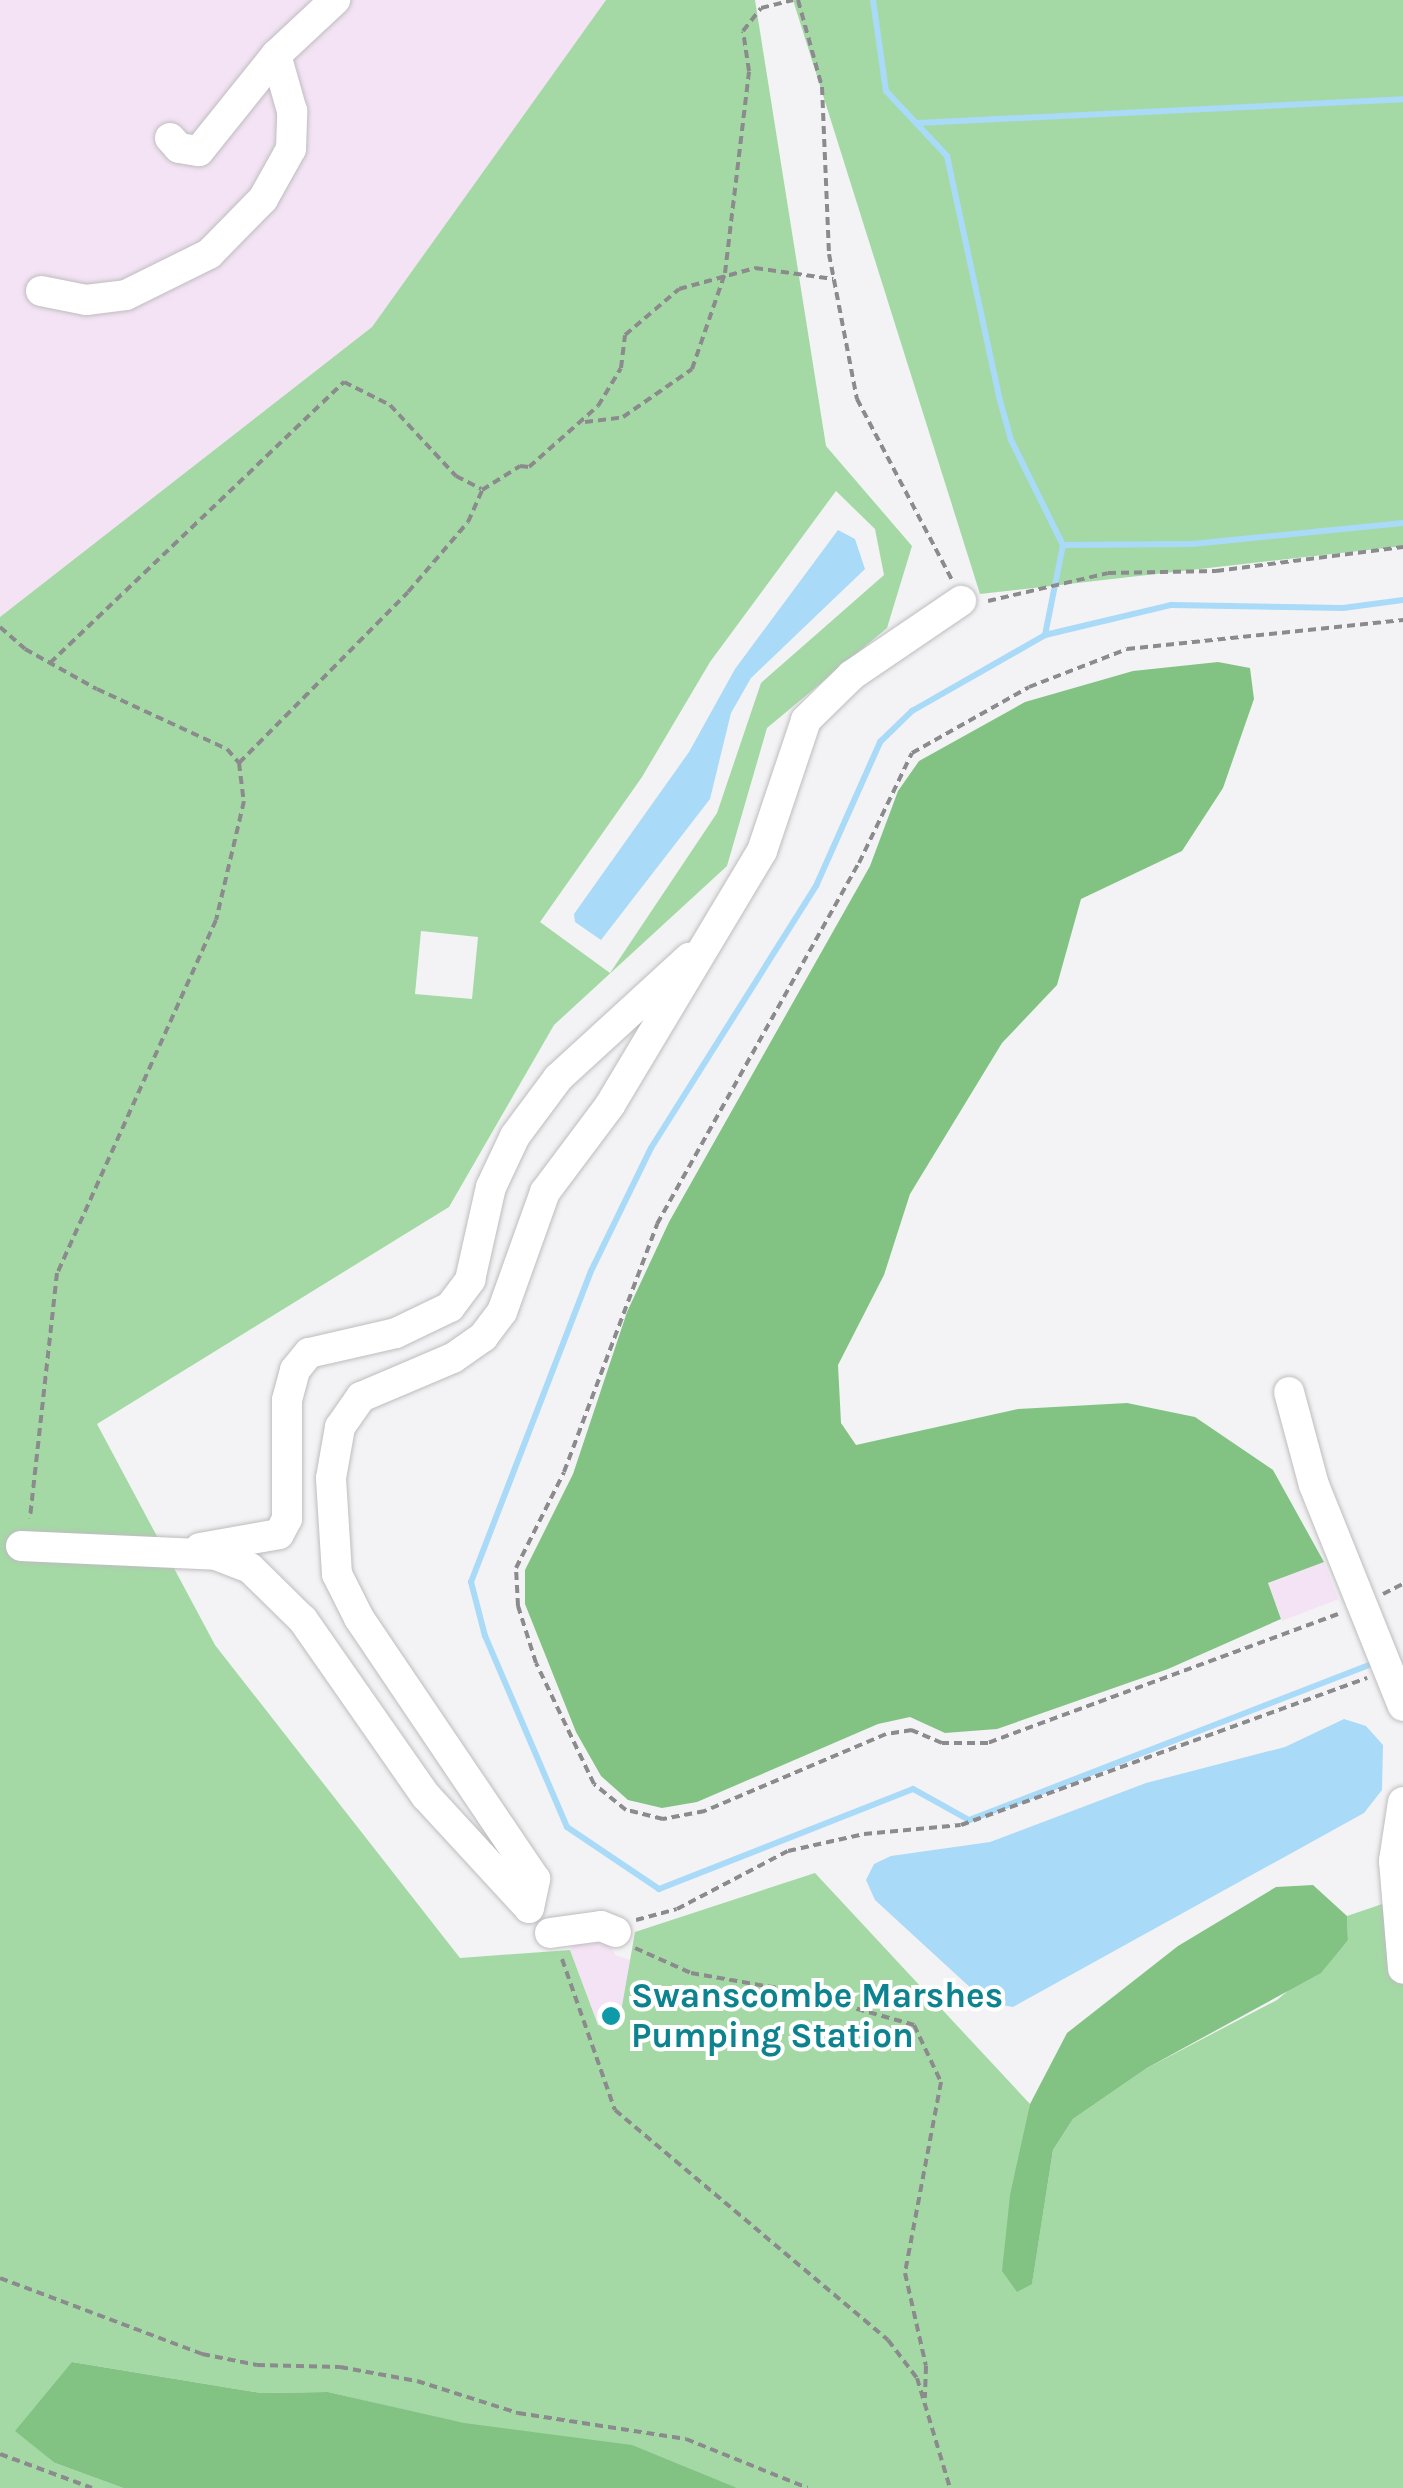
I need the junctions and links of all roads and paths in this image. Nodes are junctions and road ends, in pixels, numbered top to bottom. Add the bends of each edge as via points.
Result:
1 (335, 0) edge
2 (796, 0) edge
3 (276, 54) junction
4 (170, 138) dead end
5 (725, 273) junction
6 (833, 279) junction
7 (40, 292) dead end
8 (580, 424) junction
9 (482, 490) junction
10 (1403, 547) edge
11 (961, 601) junction
12 (1403, 620) edge
13 (0, 627) edge
14 (50, 663) junction
15 (239, 763) junction
16 (712, 934) junction
17 (1289, 1392) dead end
18 (43, 1547) joint
19 (182, 1552) junction
20 (1360, 1605) junction
21 (1386, 1669) junction
22 (1403, 1706) edge
23 (1403, 1802) edge
24 (616, 1932) junction
25 (550, 1933) joint
26 (1403, 1968) edge
27 (0, 2278) edge
28 (925, 2398) junction
29 (0, 2454) edge
30 (92, 2488) edge
31 (808, 2488) edge
32 (950, 2488) edge

1 - 3 lane
2 - 5 path via 761,8 742,32 749,71
2 - 6 path via 822,87
3 - 4 lane via 199,152 179,148
3 - 7 lane via 292,111 291,149 263,199 209,254 126,295 86,300
5 - 6 path via 786,268
5 - 8 path via 679,289 625,335 621,368
5 - 8 path via 714,319 684,380 624,417
6 - 11 path via 864,419 921,512
8 - 9 path via 529,467
9 - 14 path via 456,476 390,405 344,382
9 - 15 path via 468,522 408,592
10 - 11 path via 1216,571 1108,573 1000,601
11 - 16 lane via 852,674 816,708 794,750 762,852
12 - 20 path via 1127,649 1028,687 912,753 859,862 657,1224 564,1472 516,1568 518,1606 536,1663 594,1784 626,1810 663,1818 705,1811 886,1734 912,1730 942,1744 988,1742
13 - 14 path
14 - 15 path via 208,738
15 - 18 path via 244,801 216,920 57,1273 30,1504
16 - 19 lane via 558,1078 515,1136 491,1187 470,1280 450,1307 396,1332 309,1352 294,1370 287,1400 286,1519 279,1534
16 - 19 lane via 610,1105 545,1192 502,1312 483,1337 453,1358 361,1397 340,1428 331,1478 337,1574 359,1618 535,1880 529,1908 426,1796 276,1589 250,1568 216,1554
17 - 20 lane via 1314,1485
18 - 19 lane
20 - 21 lane
21 - 22 lane
21 - 24 path via 962,1825 864,1834 788,1852
23 - 26 lane via 1394,1861
24 - 25 lane via 602,1926
24 - 28 path via 653,1958 692,1972 794,1990 914,2025 940,2082 905,2274 926,2366
25 - 28 path via 616,2110 888,2340
27 - 31 path via 202,2354 340,2367 417,2381 535,2416 686,2439
28 - 32 path
29 - 30 path

